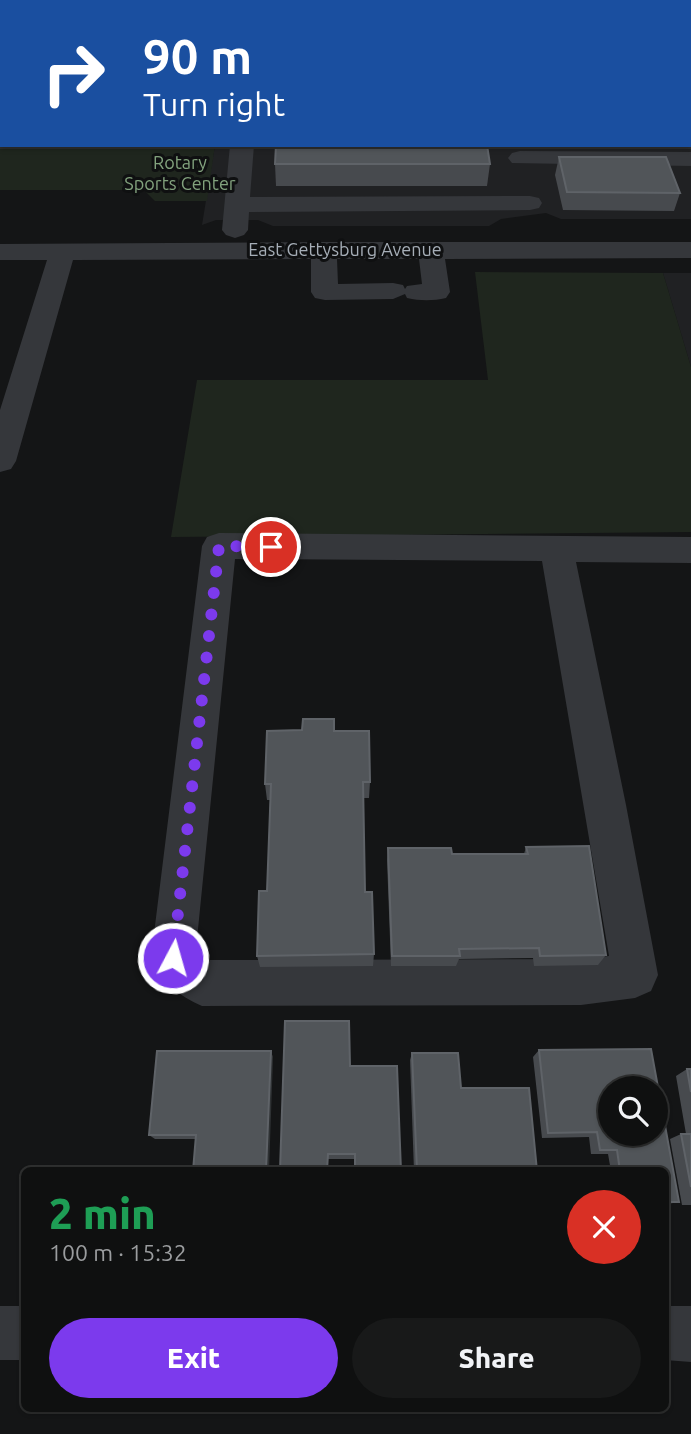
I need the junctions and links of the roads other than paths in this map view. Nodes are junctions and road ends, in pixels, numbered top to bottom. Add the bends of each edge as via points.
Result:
1 (242, 147) edge
2 (518, 152) edge
3 (691, 159) edge
4 (530, 203) junction
5 (238, 205) junction
6 (541, 249) junction
7 (324, 250) junction
8 (430, 250) junction
9 (691, 250) edge
10 (233, 251) junction
11 (0, 252) edge
12 (62, 252) junction
13 (0, 461) edge
14 (557, 550) junction
15 (691, 550) edge
16 (0, 1333) edge
17 (21, 1333) edge
18 (669, 1334) edge
19 (691, 1334) edge

1 - 5 street
2 - 3 street
2 - 4 street
4 - 5 street
4 - 6 street
5 - 10 street
6 - 8 street, East Gettysburg Avenue
6 - 9 street, East Gettysburg Avenue
7 - 8 street, East Gettysburg Avenue
7 - 8 street via 325,292 436,292
7 - 10 street, East Gettysburg Avenue
10 - 12 street, East Gettysburg Avenue
11 - 12 street, East Gettysburg Avenue
12 - 13 street
14 - 14 street via 635,975 581,982 202,983 173,958 219,546
14 - 15 street
16 - 17 street
18 - 19 street

